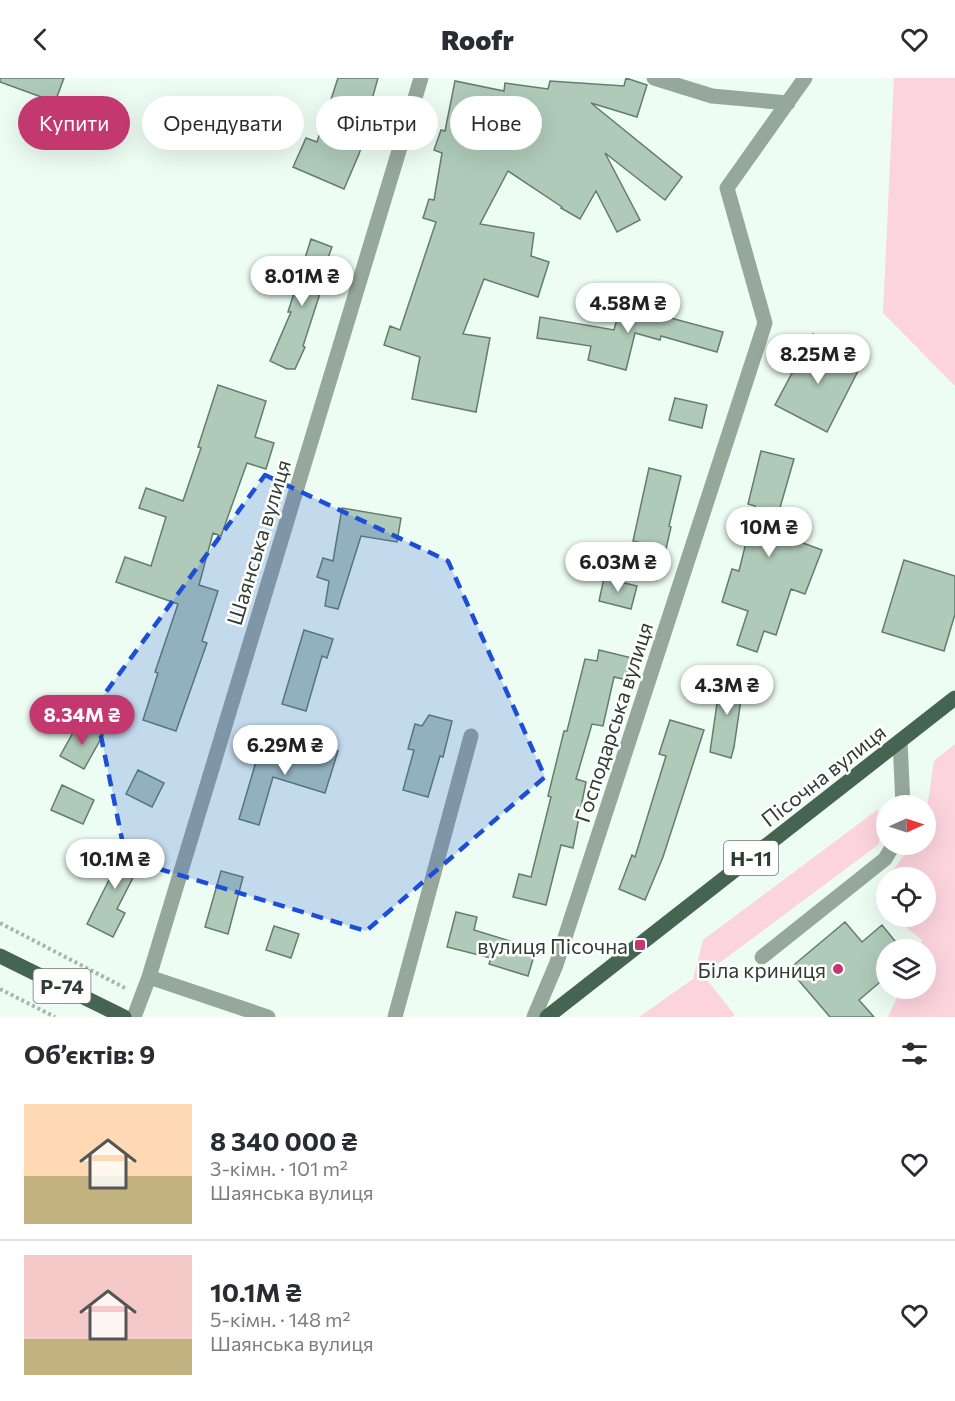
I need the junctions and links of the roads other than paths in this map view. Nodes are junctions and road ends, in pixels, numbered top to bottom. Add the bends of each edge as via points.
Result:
1 (420, 78) edge
2 (654, 78) edge
3 (805, 78) edge
4 (788, 103) junction
5 (955, 698) edge
6 (471, 736) dead end
7 (900, 741) junction
8 (902, 795) edge
9 (887, 855) edge
10 (0, 956) edge
11 (762, 957) dead end
12 (148, 977) junction
13 (124, 1017) edge
14 (134, 1017) edge
15 (268, 1017) edge
16 (395, 1017) edge
17 (534, 1017) edge
18 (547, 1017) edge

1 - 12 street, Шаянська вулиця
2 - 4 street via 712,96
3 - 4 street, Господарська вулиця
4 - 17 street, Господарська вулиця via 727,188 765,323 556,965
5 - 7 main road, Пісочна вулиця / Н-11
6 - 16 street
7 - 8 street
7 - 18 main road, Пісочна вулиця / Н-11
9 - 11 street
10 - 13 main road, Р-74
12 - 14 street, Шаянська вулиця
12 - 15 street

